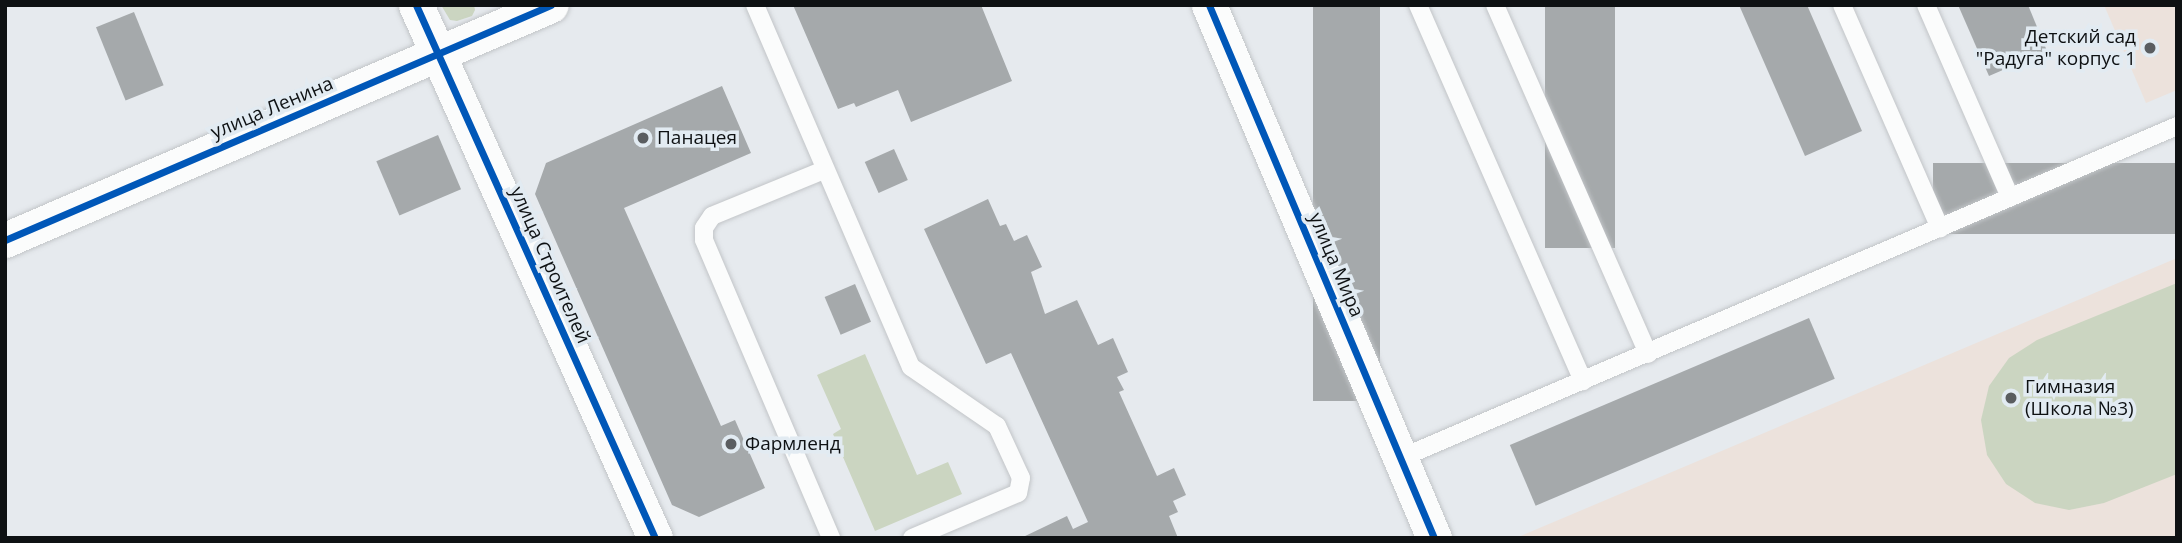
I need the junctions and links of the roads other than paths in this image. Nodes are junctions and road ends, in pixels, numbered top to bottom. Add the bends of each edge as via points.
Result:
1 (416, 5) edge
2 (551, 5) edge
3 (755, 5) edge
4 (1209, 5) edge
5 (1418, 5) edge
6 (1495, 5) edge
7 (1842, 5) edge
8 (1926, 5) edge
9 (438, 53) junction
10 (2177, 126) edge
11 (824, 170) junction
12 (2010, 197) junction
13 (1940, 228) junction
14 (5, 240) edge
15 (1648, 354) junction
16 (1583, 381) junction
17 (1401, 458) junction
18 (1425, 535) edge
19 (654, 538) edge
20 (831, 538) edge
21 (912, 538) edge

1 - 9 street, улица Строителей
2 - 9 street, улица Ленина
3 - 11 lane
4 - 17 street, улица Мира
5 - 16 lane
6 - 15 lane
7 - 13 lane
8 - 12 lane
9 - 14 street, улица Ленина
9 - 19 street, улица Строителей
10 - 12 lane
11 - 20 lane via 712,216 704,228 704,240
11 - 21 lane via 911,366 997,426 1021,478 1018,493
12 - 13 lane
13 - 15 lane
15 - 16 lane
16 - 17 lane
17 - 18 street, улица Мира

